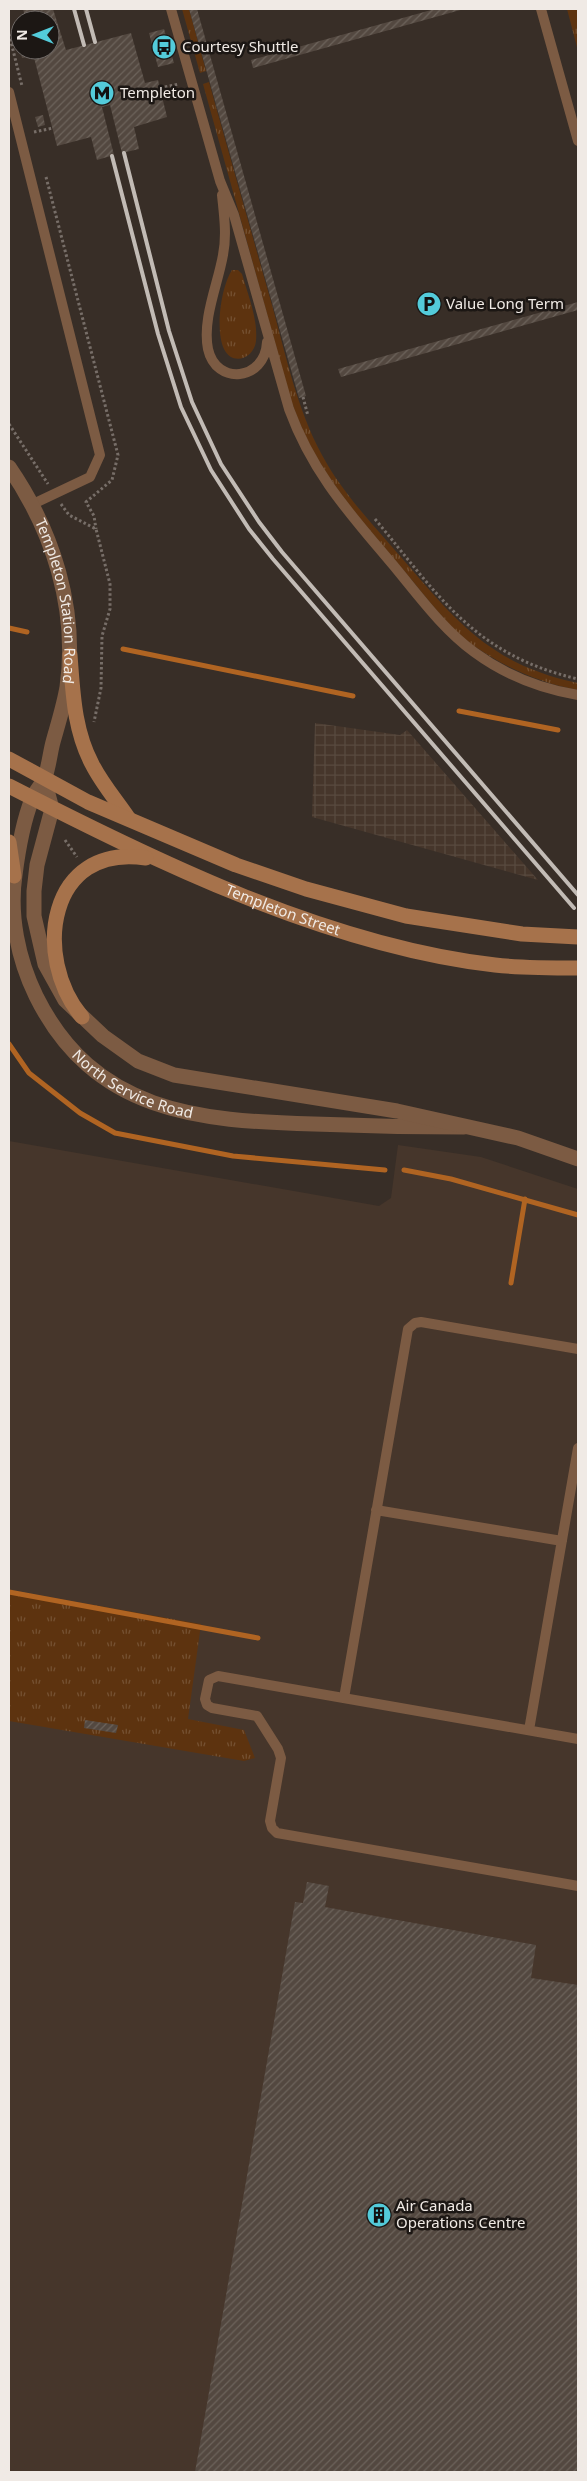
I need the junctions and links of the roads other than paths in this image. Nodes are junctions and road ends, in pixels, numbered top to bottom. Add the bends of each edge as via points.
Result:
1 (171, 9) edge
2 (541, 9) edge
3 (9, 92) edge
4 (578, 141) edge
5 (220, 181) junction
6 (268, 337) junction
7 (9, 467) edge
8 (33, 504) junction
9 (70, 655) junction
10 (578, 695) edge
11 (9, 759) edge
12 (44, 779) junction
13 (9, 786) edge
14 (32, 799) junction
15 (52, 808) junction
16 (129, 819) junction
17 (9, 842) edge
18 (161, 860) junction
19 (14, 876) junction
20 (578, 937) edge
21 (578, 968) edge
22 (82, 1017) junction
23 (464, 1127) junction
24 (578, 1158) edge
25 (578, 1349) edge
26 (578, 1448) edge
27 (376, 1510) junction
28 (562, 1541) junction
29 (344, 1698) junction
30 (529, 1730) junction
31 (578, 1738) edge
32 (578, 1886) edge

1 - 5 lane
2 - 4 lane
3 - 8 lane via 100,455 90,477
5 - 6 lane via 234,215
5 - 6 lane via 225,238 208,328 210,354 218,367 225,371 247,373 262,361
6 - 10 lane via 300,438 320,474 339,502 435,615 473,651 493,664 541,685
7 - 8 street, Templeton Station Road
8 - 9 street, Templeton Station Road via 62,584
9 - 12 street, Templeton Station Road via 67,688
9 - 16 street via 74,712 80,736 93,766
11 - 12 street, Templeton Street
12 - 14 street, Templeton Station Road
12 - 15 street, North Service Road
12 - 16 street, Templeton Street
13 - 14 street, Templeton Street
14 - 15 street, Templeton Street
14 - 19 street, North Service Road
15 - 18 street, Templeton Street
15 - 22 street, North Service Road via 37,866 34,916 50,975 65,1000
16 - 20 street, Templeton Street via 236,865 354,903 475,928
17 - 19 street
18 - 21 street, Templeton Street via 330,928 422,952 496,965
18 - 22 street via 123,856 103,859 79,874 60,900 56,938 59,969 68,997
19 - 23 street, North Service Road via 18,944 42,1008 78,1054 124,1089 182,1113 229,1120
22 - 23 street, North Service Road via 122,1051 157,1070 174,1075 397,1111
23 - 24 street, North Service Road via 518,1138
25 - 27 lane via 421,1322 411,1325 406,1333
26 - 28 lane
27 - 28 lane
27 - 29 lane
28 - 30 lane
29 - 30 lane
29 - 32 lane via 218,1676 210,1680 205,1699 207,1705 257,1716 280,1754 270,1821 273,1830 280,1834
30 - 31 lane

